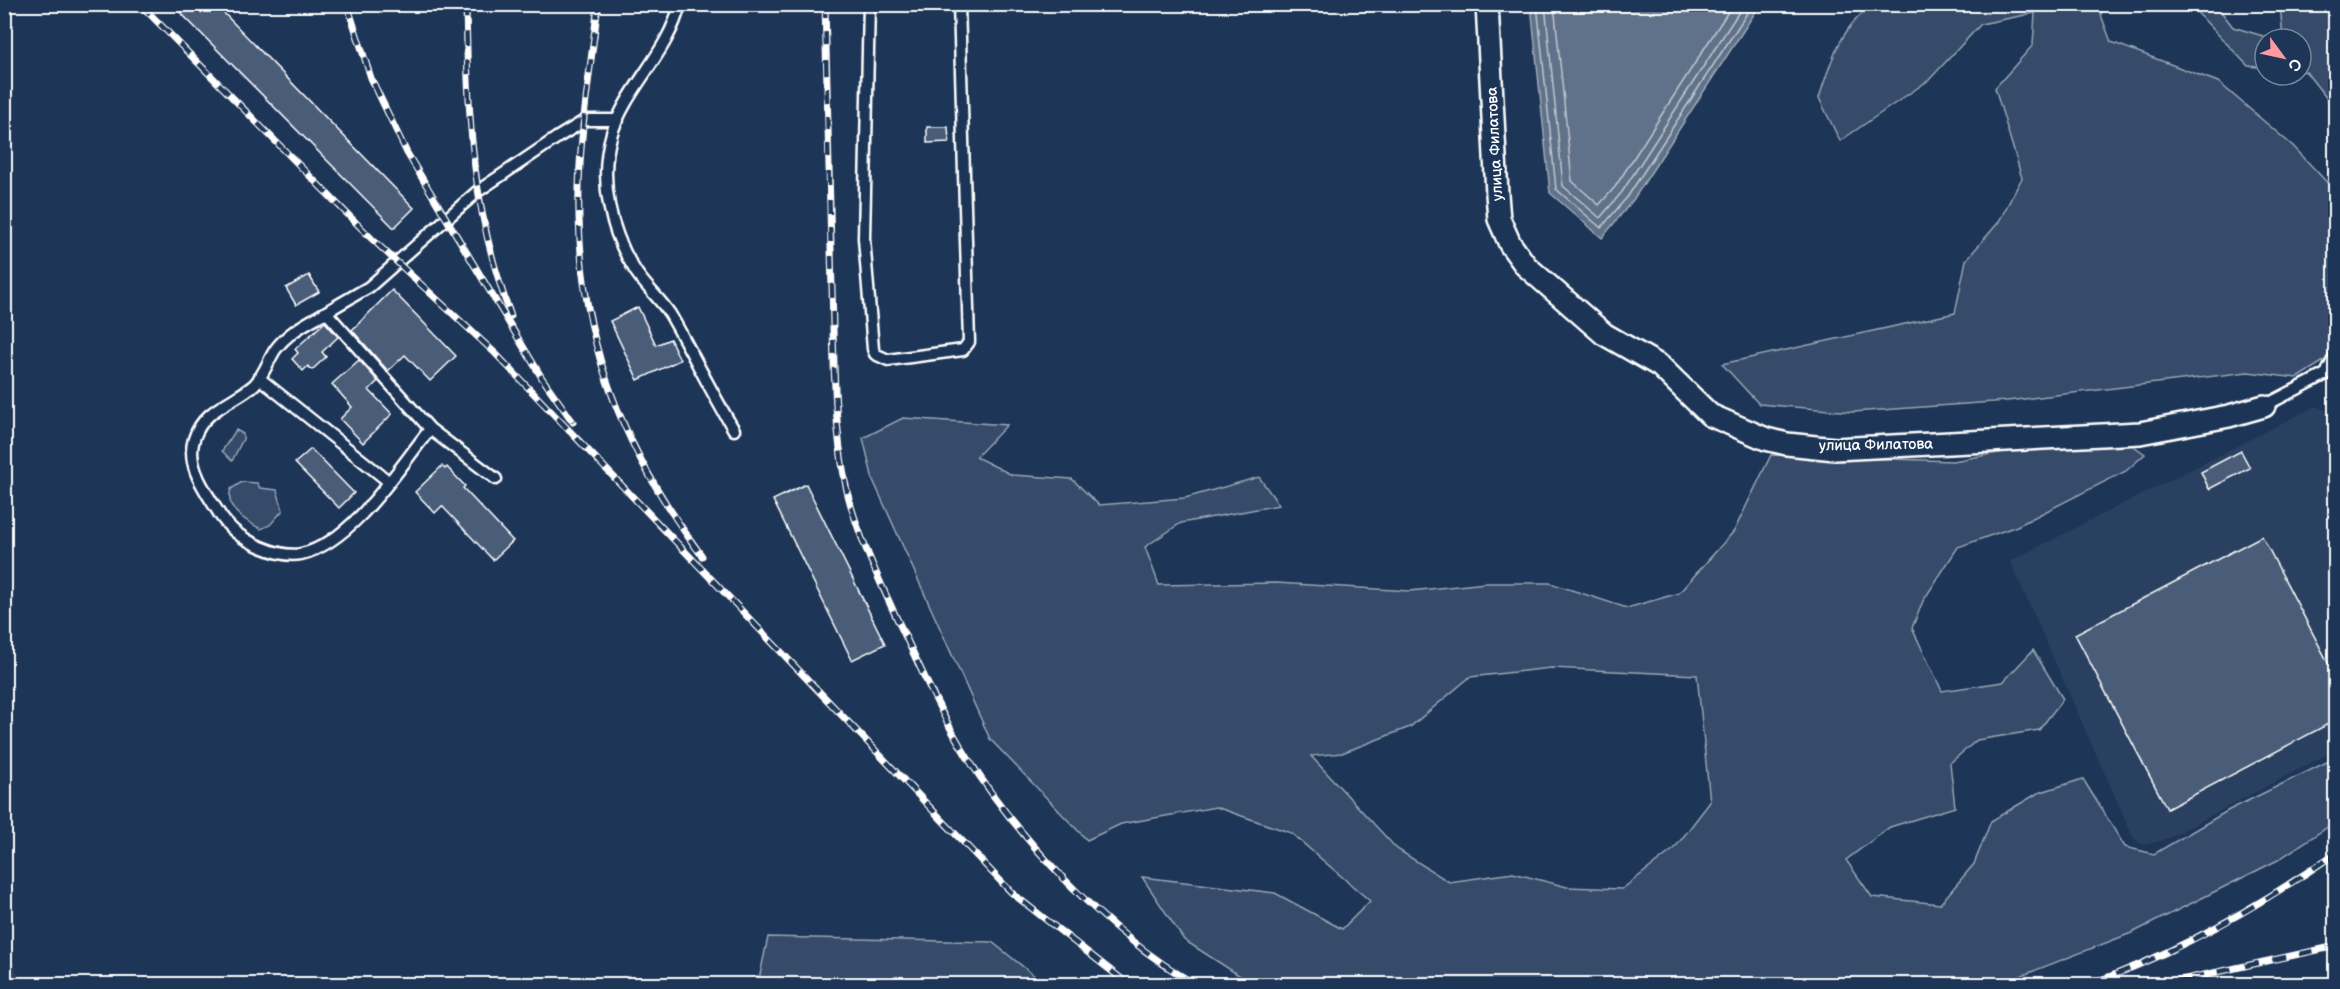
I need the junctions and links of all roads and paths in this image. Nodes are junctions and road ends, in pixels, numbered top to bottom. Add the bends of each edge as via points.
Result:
1 (680, 4) edge
2 (869, 4) edge
3 (959, 4) edge
4 (1487, 4) edge
5 (618, 120) junction
6 (326, 312) junction
7 (2336, 354) edge
8 (259, 378) junction
9 (2264, 406) joint
10 (430, 429) junction
11 (734, 430) dead end
12 (496, 479) dead end
13 (388, 481) junction

1 - 5 lane via 671,29
2 - 3 lane via 864,246 873,349 888,360 963,350 969,342
4 - 9 street, улица Филатова via 1499,219 1510,244 1526,267 1563,299 1604,334 1660,366 1710,415 1766,439 1834,449 2140,433
5 - 6 lane via 586,120 558,137 478,191 369,287
5 - 11 lane via 607,165 614,228 630,261 666,309
6 - 8 lane via 292,332
6 - 10 lane
7 - 9 lane via 2326,374
8 - 13 lane
8 - 13 lane via 209,415 192,447 198,478 221,518 240,536 278,553 310,551 353,522
10 - 12 lane
10 - 13 lane

